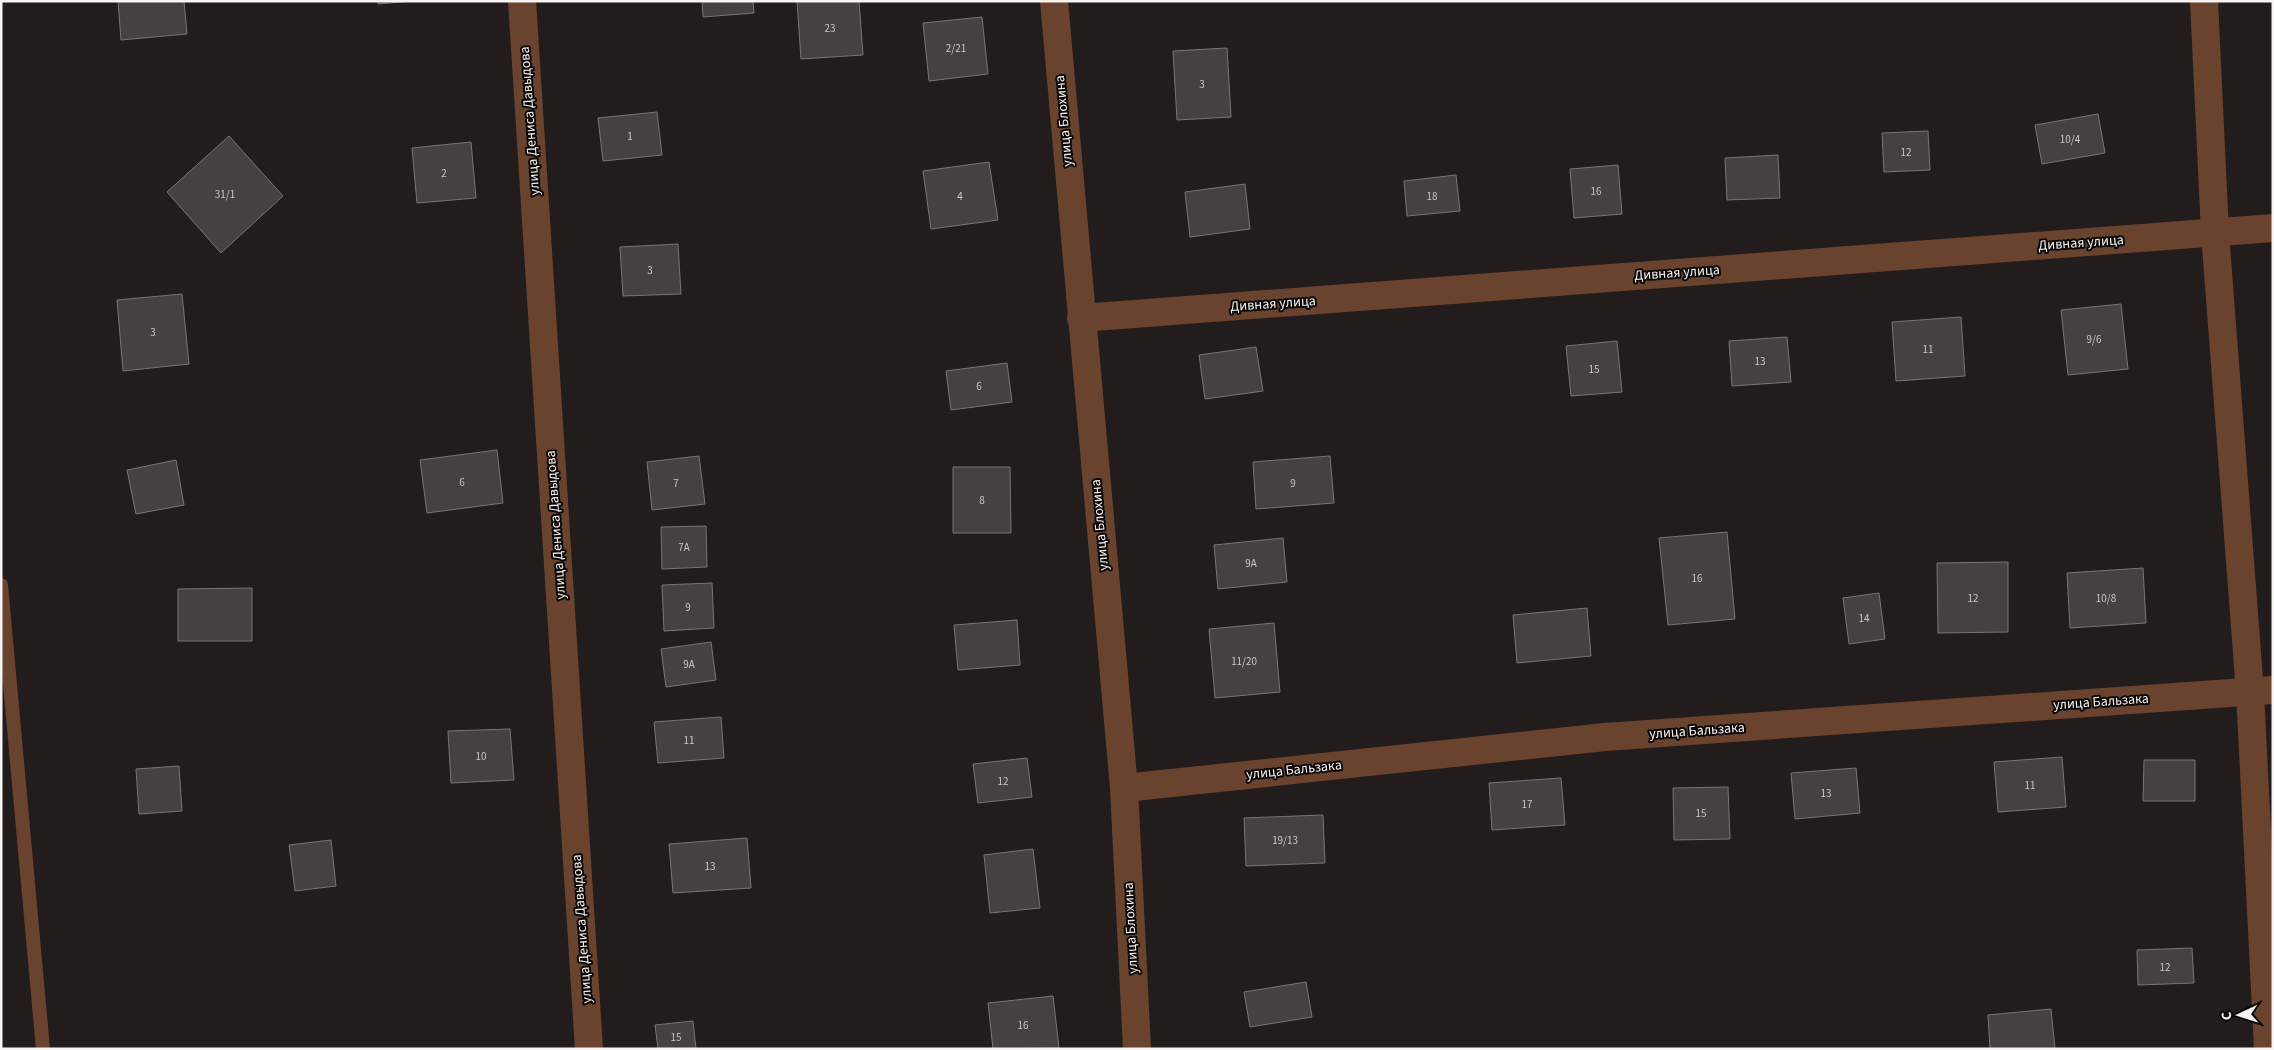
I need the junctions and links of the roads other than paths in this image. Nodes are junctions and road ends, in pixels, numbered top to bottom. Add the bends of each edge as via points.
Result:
1 (522, 1) edge
2 (1054, 1) edge
3 (2204, 1) edge
4 (2273, 228) edge
5 (2215, 233) junction
6 (1081, 318) junction
7 (1, 585) edge
8 (2261, 691) edge
9 (1124, 788) junction
10 (44, 1049) edge
11 (589, 1049) edge
12 (1137, 1049) edge
13 (2268, 1049) edge

1 - 11 street, улица Дениса Давыдова
2 - 6 street, улица Блохина
3 - 5 street
4 - 5 street, Дивная улица
5 - 6 street, Дивная улица
5 - 8 street
6 - 9 street, улица Блохина
7 - 10 lane
8 - 9 street, улица Бальзака via 1605,737
8 - 13 street
9 - 12 street, улица Блохина

